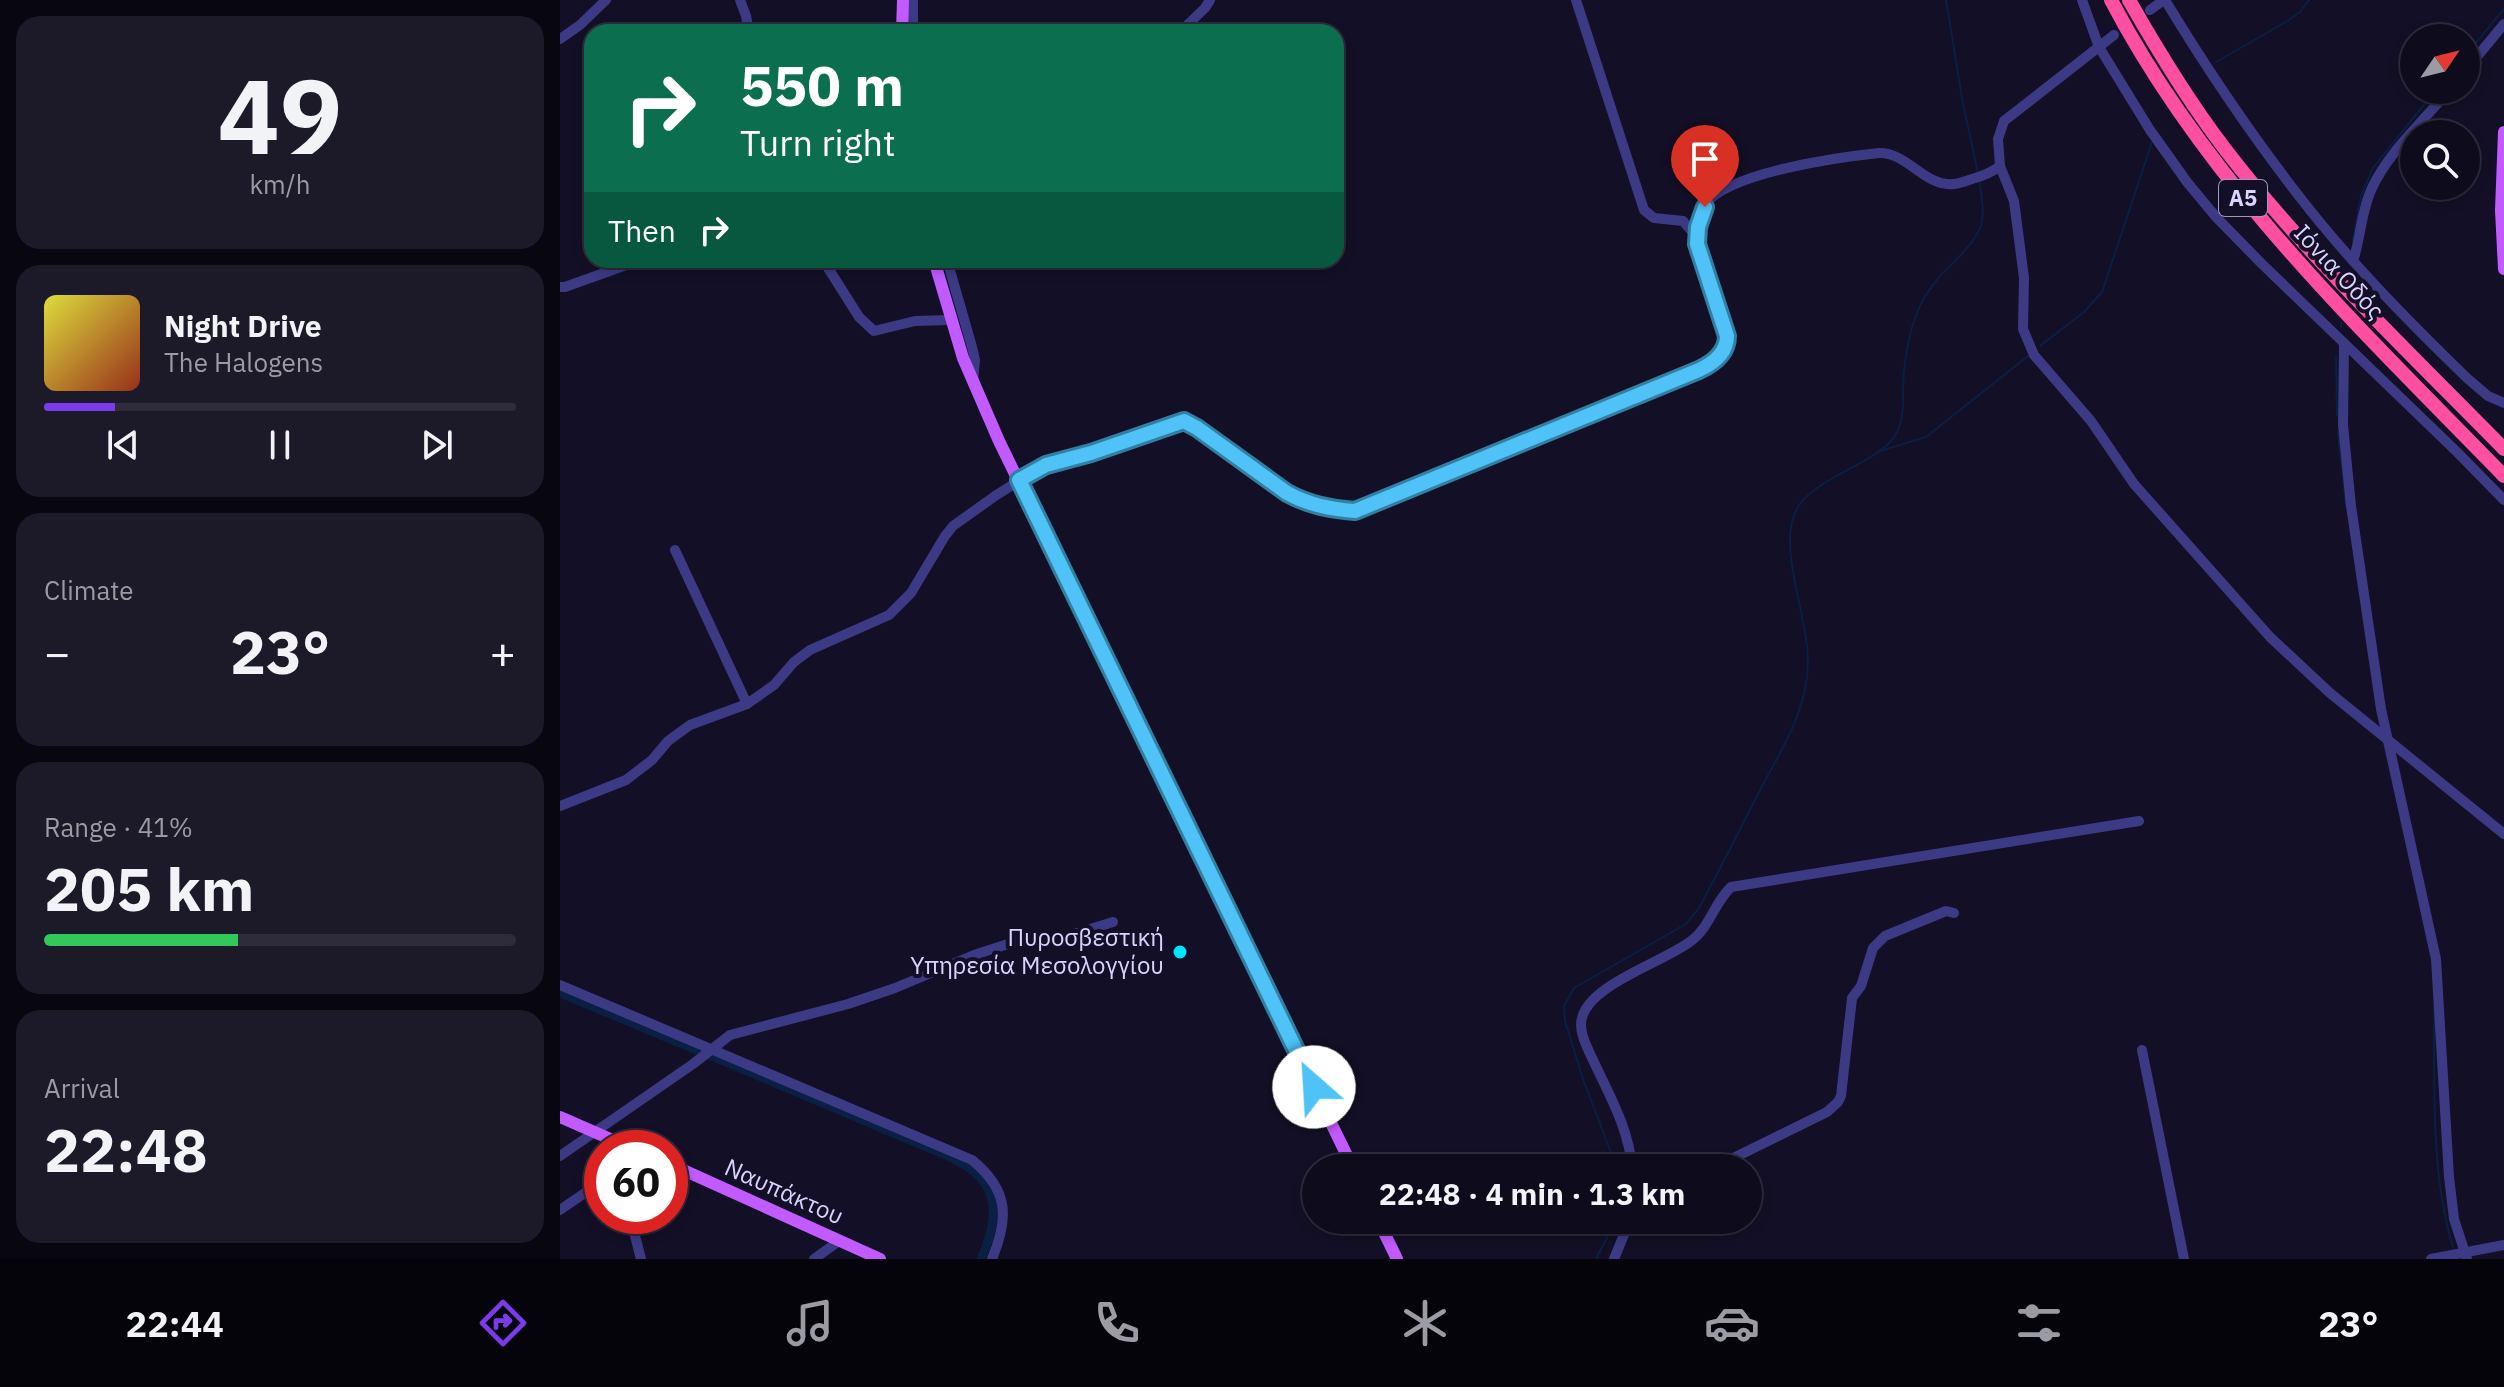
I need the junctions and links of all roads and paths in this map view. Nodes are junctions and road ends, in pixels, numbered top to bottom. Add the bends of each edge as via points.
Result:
1 (606, 0) edge
2 (740, 0) edge
3 (903, 0) edge
4 (913, 0) edge
5 (1210, 0) edge
6 (1576, 0) edge
7 (2082, 0) edge
8 (2111, 0) edge
9 (2129, 0) edge
10 (2164, 0) edge
11 (2150, 10) dead end
12 (748, 24) edge
13 (902, 24) edge
14 (913, 24) edge
15 (1188, 24) edge
16 (2504, 24) edge
17 (2114, 35) dead end
18 (560, 39) edge
19 (2099, 47) junction
20 (2480, 53) edge
21 (2437, 104) edge
22 (2504, 132) edge
23 (2000, 166) junction
24 (1696, 236) junction
25 (2353, 261) junction
26 (2504, 263) edge
27 (618, 268) edge
28 (828, 268) edge
29 (936, 268) edge
30 (949, 268) edge
31 (560, 287) edge
32 (950, 320) junction
33 (2344, 343) junction
34 (973, 382) junction
35 (2504, 403) edge
36 (2504, 449) edge
37 (2504, 476) edge
38 (1019, 480) junction
39 (2504, 500) edge
40 (675, 550) dead end
41 (747, 704) junction
42 (2388, 740) junction
43 (560, 806) edge
44 (2139, 821) dead end
45 (2504, 834) edge
46 (1954, 913) dead end
47 (1113, 922) dead end
48 (560, 985) edge
49 (711, 1050) junction
50 (2142, 1050) dead end
51 (560, 1117) edge
52 (588, 1130) edge
53 (599, 1130) edge
54 (584, 1140) edge
55 (1346, 1154) edge
56 (1631, 1154) edge
57 (1742, 1154) edge
58 (560, 1156) edge
59 (688, 1172) edge
60 (584, 1194) edge
61 (560, 1210) edge
62 (635, 1234) edge
63 (1385, 1234) edge
64 (1624, 1234) edge
65 (839, 1241) junction
66 (2504, 1245) edge
67 (2465, 1256) edge
68 (641, 1259) edge
69 (814, 1259) edge
70 (880, 1259) edge
71 (992, 1259) edge
72 (1397, 1259) edge
73 (1614, 1259) edge
74 (2184, 1259) edge
75 (2431, 1259) edge

1 - 18 street
2 - 12 street
3 - 13 main road
4 - 14 street
5 - 15 street
6 - 24 street via 1644,210 1654,218 1680,219
7 - 19 street
8 - 37 highway, Ιόνια Οδός / Α5 via 2197,137 2252,210
9 - 36 highway, Ιόνια Οδός / Α5 via 2186,94 2252,183
10 - 11 street
10 - 25 street via 2267,153
16 - 20 street
17 - 19 street
19 - 23 street via 2004,121 1998,139
19 - 33 street via 2187,182
21 - 25 street via 2376,181
22 - 26 main road
23 - 24 street via 1946,184 1887,153 1794,167 1717,195 1705,205
23 - 42 street via 2014,201 2024,278 2023,329 2034,355 2091,421 2134,484 2270,637
24 - 38 street via 1727,336 1720,356 1699,370 1355,511 1326,508 1287,493 1184,421 1046,465
25 - 35 street via 2468,379
27 - 31 street
28 - 32 street via 874,331 915,321
29 - 32 main road
30 - 34 street via 975,360
32 - 34 main road
33 - 39 street
33 - 42 street via 2346,468
34 - 38 main road
38 - 41 street via 949,531 897,609 810,650
38 - 55 main road
40 - 41 street
41 - 43 street via 682,730 626,780
42 - 45 street
42 - 67 street via 2436,959 2449,1177
44 - 56 street via 1731,887 1693,940 1608,989 1587,1005 1582,1017 1586,1044
46 - 57 street via 1946,911 1885,936 1873,948 1852,998 1838,1102
47 - 49 street via 1058,939 1014,942 860,1000 730,1035
48 - 49 street
49 - 53 street
49 - 71 street via 972,1160 1002,1204 1003,1228
50 - 74 street
51 - 52 main road
54 - 58 street
59 - 65 main road, Ναυπάκτου
60 - 61 street
62 - 68 street
63 - 72 main road
64 - 73 street
65 - 69 street
65 - 70 main road, Ναυπάκτου
66 - 67 street
67 - 75 street

